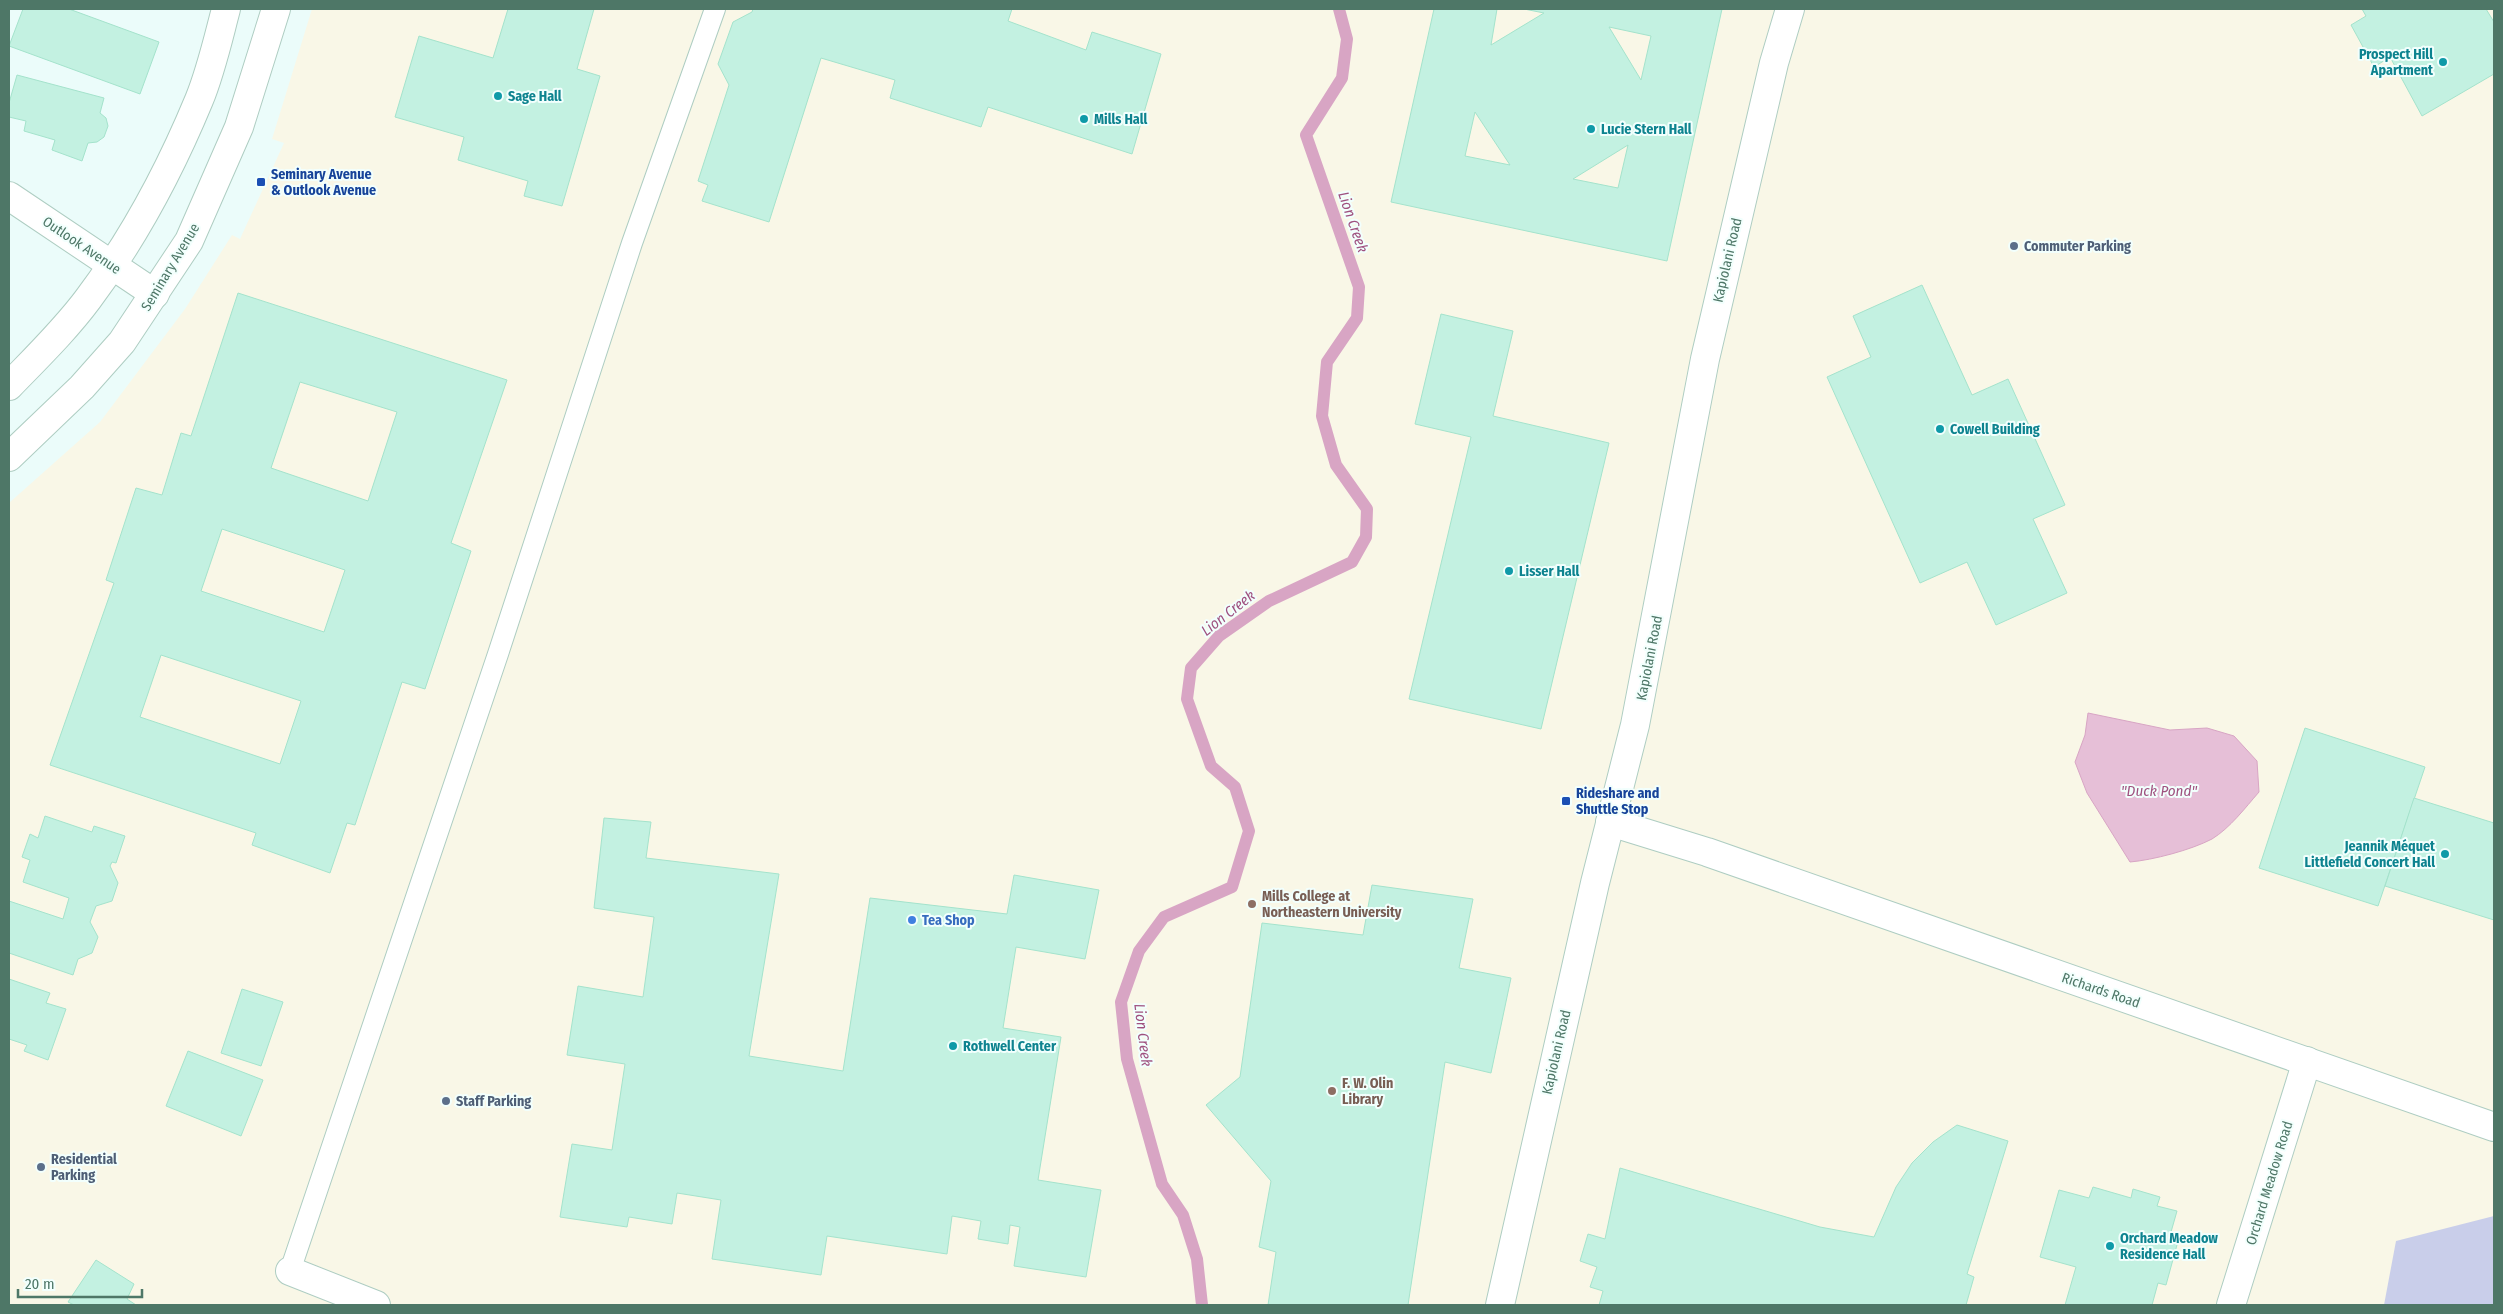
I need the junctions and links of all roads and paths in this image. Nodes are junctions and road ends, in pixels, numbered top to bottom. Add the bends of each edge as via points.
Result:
1 (226, 9) edge
2 (276, 9) edge
3 (715, 9) edge
4 (1790, 9) edge
5 (9, 196) edge
6 (113, 266) junction
7 (155, 294) junction
8 (9, 386) edge
9 (9, 457) edge
10 (1610, 822) junction
11 (2307, 1061) junction
12 (2494, 1127) edge
13 (290, 1271) joint
14 (376, 1305) edge
15 (1500, 1305) edge
16 (2231, 1305) edge

1 - 6 street via 199,98 148,208
2 - 7 street, Seminary Avenue via 239,127 212,192 189,241
3 - 13 lane via 632,243 498,654
4 - 10 street, Kapiolani Road via 1774,63 1705,360 1649,656
5 - 6 street, Outlook Avenue
6 - 7 street, Outlook Avenue
6 - 8 street via 75,315
7 - 9 street, Seminary Avenue via 132,329 82,387
10 - 11 street, Richards Road via 1707,852
10 - 15 street, Kapiolani Road
11 - 12 street, Richards Road
11 - 16 street, Orchard Meadow Road
13 - 14 street

